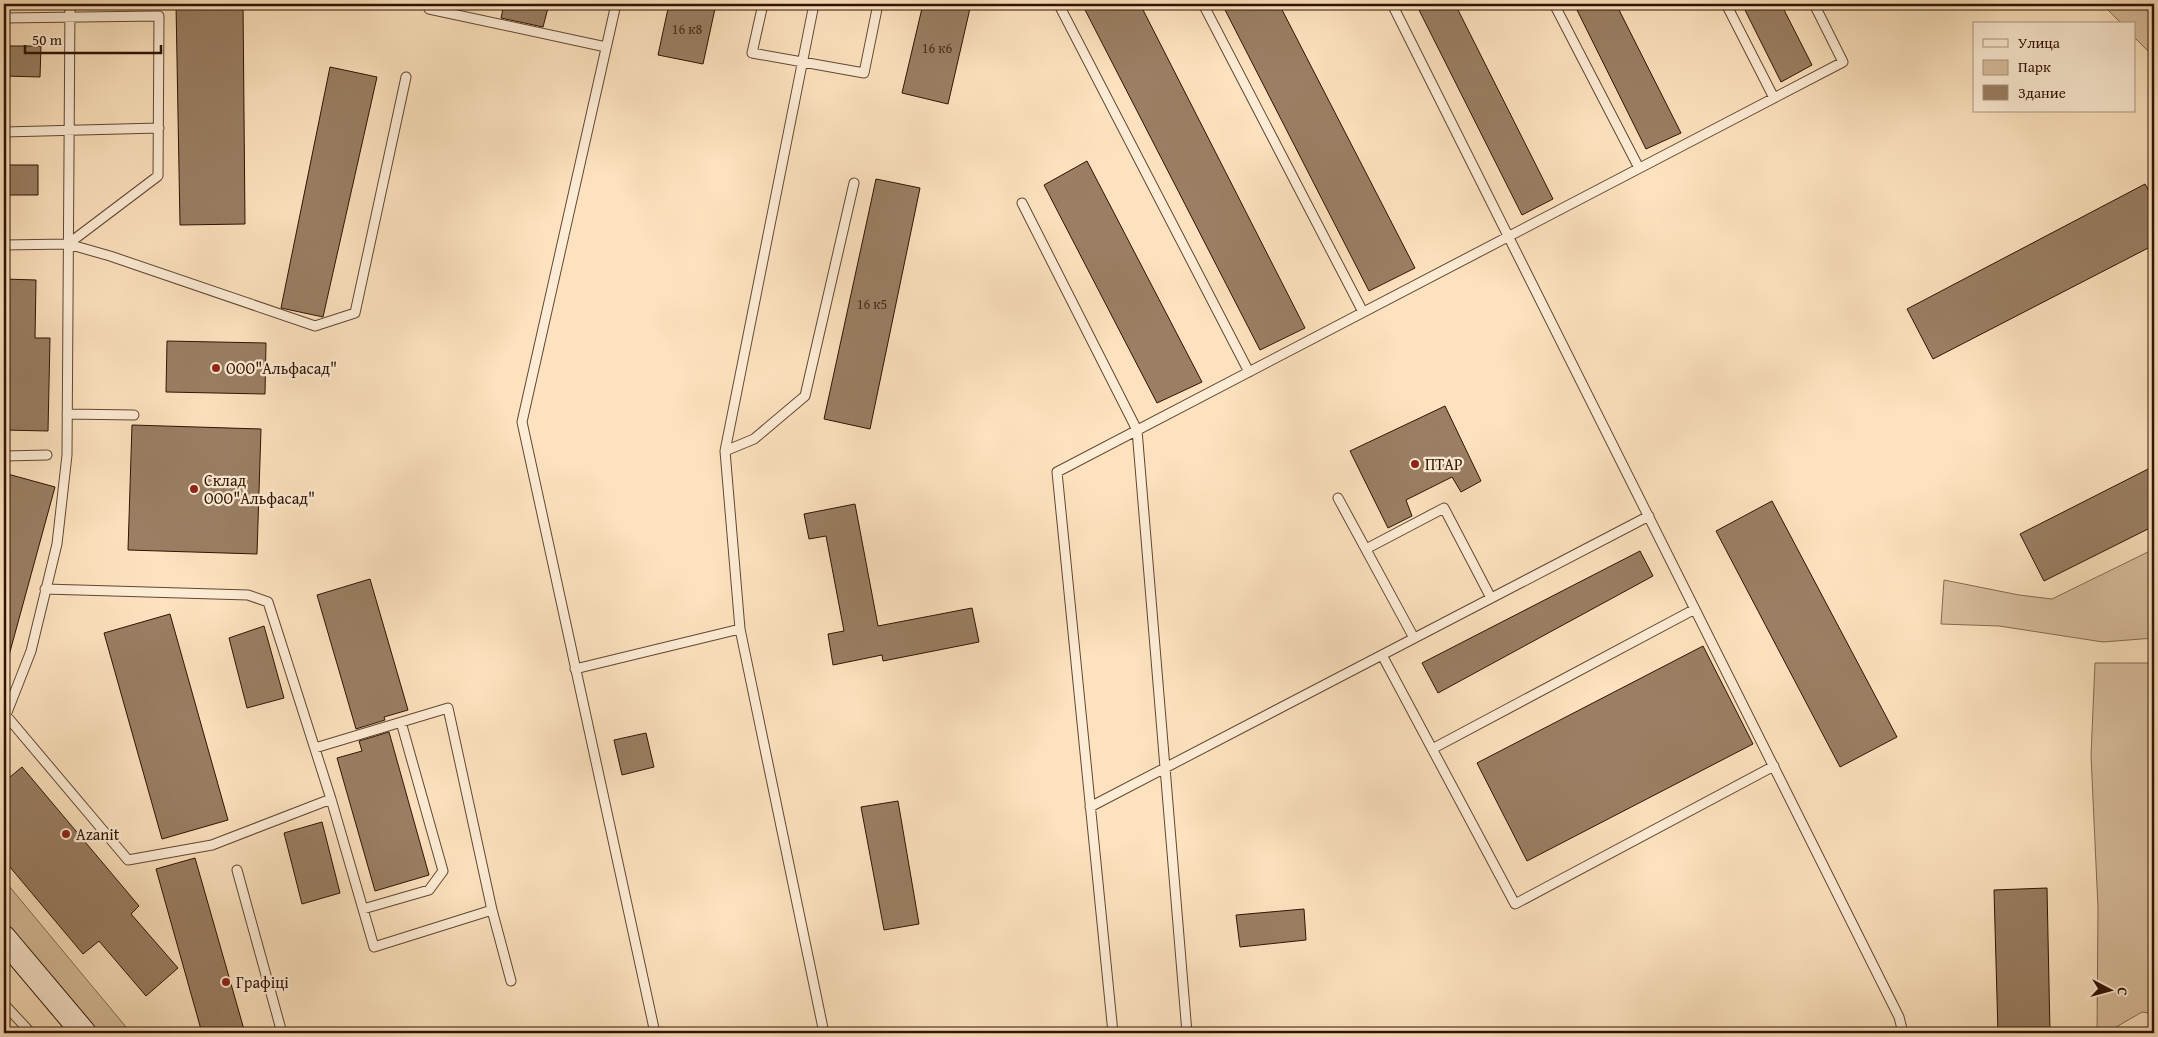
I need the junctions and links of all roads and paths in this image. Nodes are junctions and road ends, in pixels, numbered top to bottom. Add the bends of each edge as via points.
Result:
1 (70, 4) edge
2 (430, 4) edge
3 (616, 4) edge
4 (762, 4) edge
5 (814, 4) edge
6 (878, 4) edge
7 (1203, 4) edge
8 (1392, 4) edge
9 (1554, 4) edge
10 (1726, 4) edge
11 (1814, 4) edge
12 (1060, 7) dead end
13 (4, 18) edge
14 (70, 18) junction
15 (606, 47) junction
16 (802, 63) junction
17 (406, 77) dead end
18 (1774, 98) junction
19 (159, 128) junction
20 (68, 131) junction
21 (4, 132) edge
22 (1639, 168) junction
23 (854, 183) dead end
24 (1022, 203) dead end
25 (1508, 237) junction
26 (68, 244) junction
27 (4, 246) edge
28 (1364, 312) junction
29 (1249, 372) junction
30 (67, 414) junction
31 (134, 415) dead end
32 (1137, 430) junction
33 (725, 451) junction
34 (47, 455) dead end
35 (4, 456) edge
36 (1338, 498) dead end
37 (1649, 516) junction
38 (1366, 550) junction
39 (46, 590) junction
40 (1491, 598) junction
41 (1695, 609) junction
42 (740, 629) junction
43 (1414, 638) junction
44 (1382, 655) junction
45 (575, 669) junction
46 (4, 716) edge
47 (401, 722) junction
48 (315, 748) junction
49 (1432, 749) junction
50 (1774, 766) junction
51 (1165, 768) junction
52 (331, 799) junction
53 (1090, 807) junction
54 (237, 870) dead end
55 (363, 909) junction
56 (492, 910) junction
57 (4, 938) edge
58 (511, 981) dead end
59 (4, 1004) edge
60 (31, 1033) edge
61 (84, 1033) edge
62 (282, 1033) edge
63 (655, 1033) edge
64 (824, 1033) edge
65 (1113, 1033) edge
66 (1187, 1033) edge
67 (1903, 1033) edge

1 - 14 lane
2 - 15 lane via 429,9
3 - 15 lane
4 - 16 lane via 752,53
5 - 16 lane
6 - 16 lane via 864,73
7 - 28 lane
8 - 25 lane
9 - 22 lane
10 - 18 lane
11 - 18 lane via 1843,62
12 - 29 lane
13 - 14 lane
14 - 19 lane via 159,16
14 - 20 lane
15 - 45 lane via 522,422
16 - 33 lane
17 - 26 lane via 355,313 315,326
18 - 22 lane
19 - 20 lane
19 - 26 lane via 158,176
20 - 21 lane
20 - 26 lane
22 - 25 lane
23 - 33 lane via 805,396 754,439
24 - 32 lane
25 - 28 lane
25 - 37 lane
26 - 27 lane
26 - 30 lane
28 - 29 lane
29 - 32 lane
30 - 31 lane
30 - 39 lane via 67,455 57,544
32 - 51 lane
32 - 53 lane via 1057,472
33 - 42 lane
34 - 35 lane
36 - 38 lane
37 - 40 lane
37 - 41 lane
38 - 40 lane via 1444,508
38 - 43 lane
39 - 46 lane via 30,651
39 - 48 lane via 248,596 268,602
40 - 43 lane
41 - 49 lane
41 - 50 lane
42 - 45 lane
42 - 64 lane
43 - 44 lane
44 - 49 lane
44 - 51 lane
45 - 63 lane
46 - 52 lane via 128,860 212,845
47 - 48 lane
47 - 55 lane via 443,871 429,890
47 - 56 lane via 448,708
48 - 52 lane
49 - 50 lane via 1515,904
50 - 67 lane via 1899,1017
51 - 53 lane
51 - 66 lane
52 - 55 lane
53 - 65 lane
54 - 62 lane
55 - 56 lane via 374,947
56 - 58 lane
57 - 61 main road
59 - 60 lane

